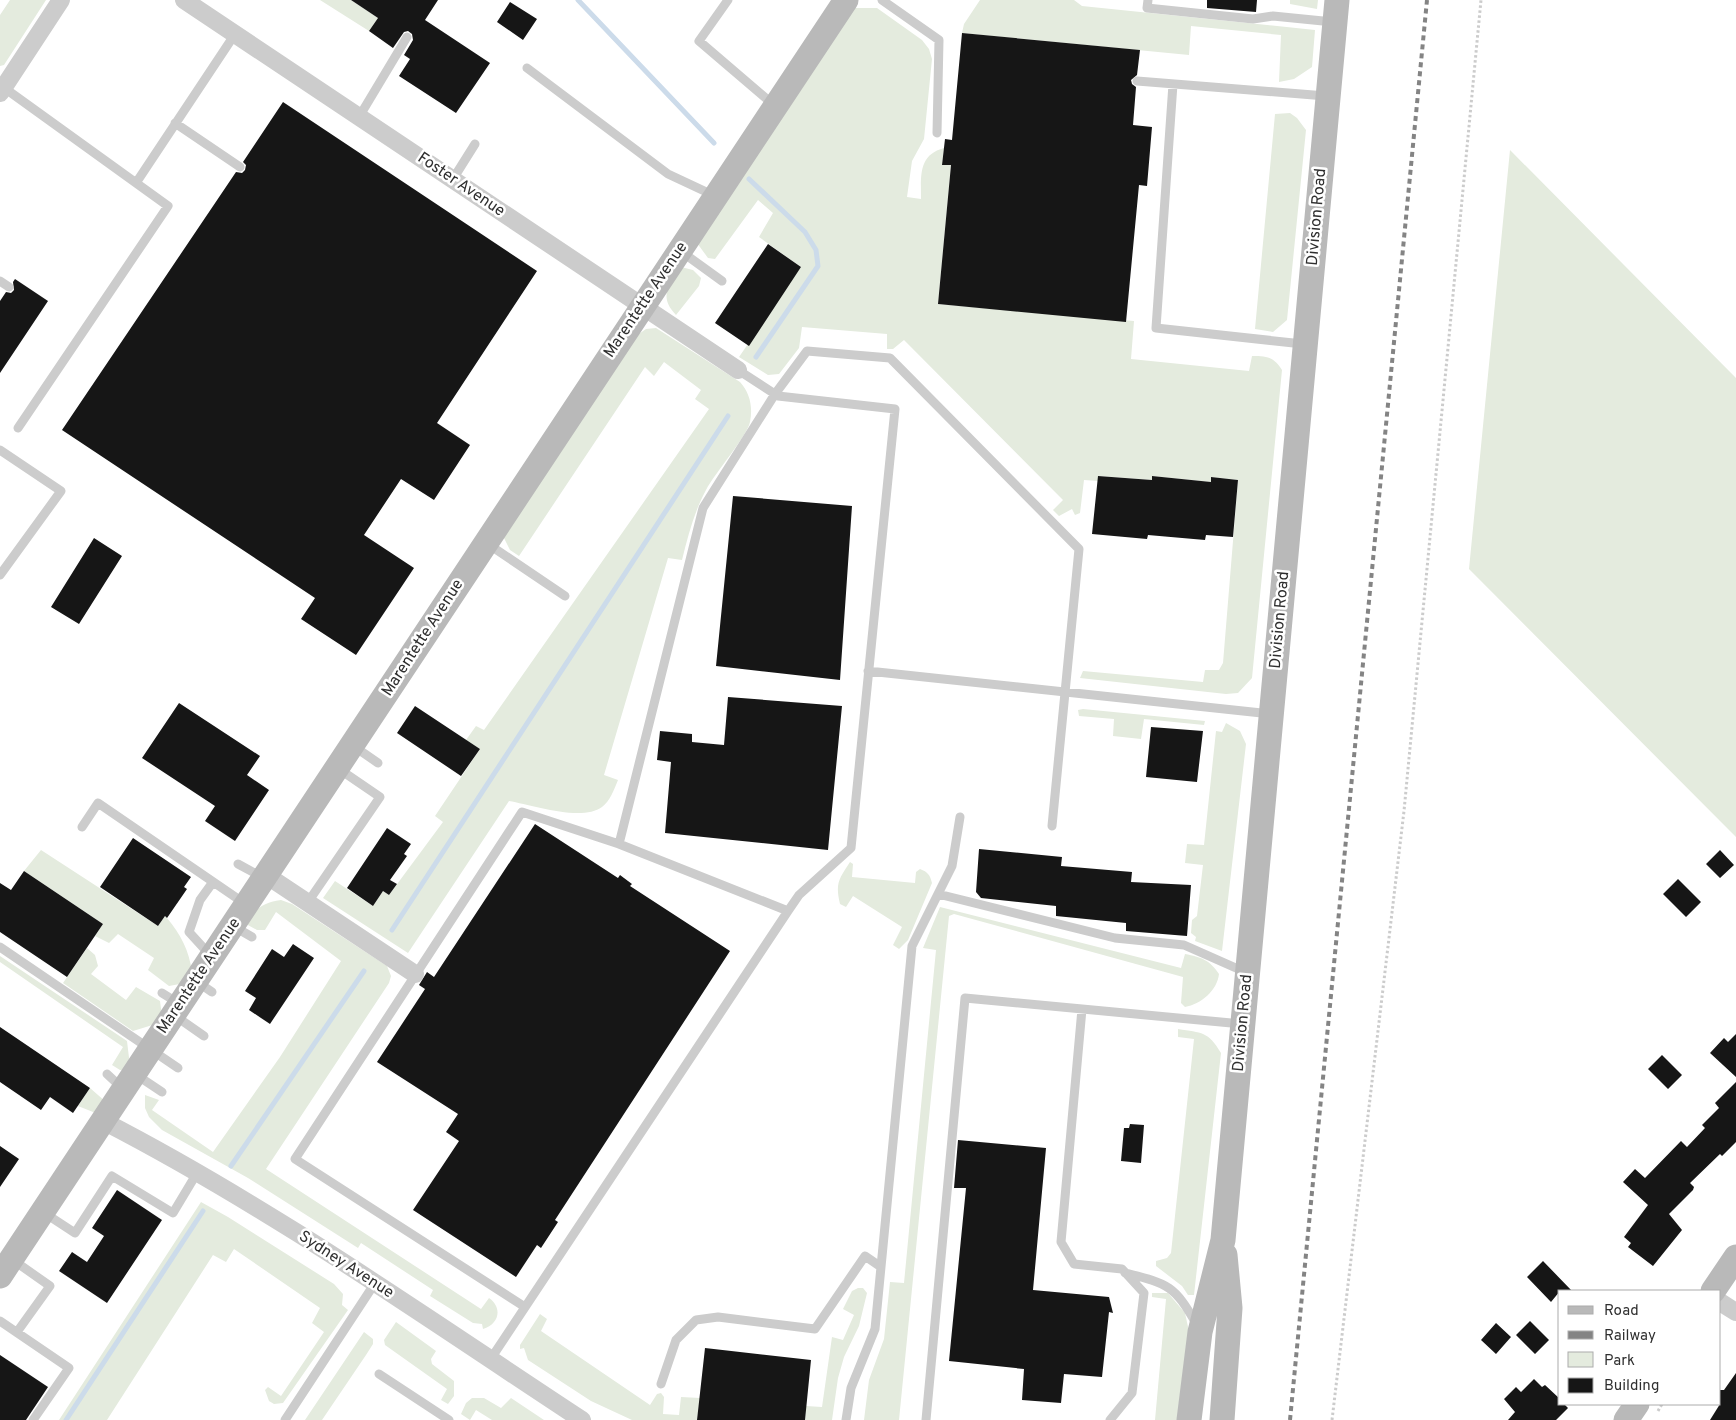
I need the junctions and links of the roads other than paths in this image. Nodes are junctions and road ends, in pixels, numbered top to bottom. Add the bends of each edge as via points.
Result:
1 (62, 0) edge
2 (184, 0) edge
3 (728, 0) edge
4 (846, 0) edge
5 (882, 0) edge
6 (1148, 0) edge
7 (1336, 11) edge
8 (235, 34) junction
9 (407, 37) dead end
10 (527, 68) dead end
11 (1137, 82) dead end
12 (1173, 84) junction
13 (1, 88) edge
14 (1329, 96) junction
15 (775, 106) junction
16 (359, 117) junction
17 (175, 123) junction
18 (937, 133) dead end
19 (475, 144) dead end
20 (240, 167) dead end
21 (453, 180) junction
22 (136, 183) junction
23 (715, 197) junction
24 (680, 251) junction
25 (0, 281) edge
26 (722, 281) dead end
27 (9, 287) dead end
28 (642, 307) junction
29 (1306, 344) junction
30 (738, 370) joint
31 (775, 394) junction
32 (18, 428) dead end
33 (0, 450) edge
34 (486, 543) junction
35 (0, 575) edge
36 (565, 596) dead end
37 (868, 671) junction
38 (1066, 692) junction
39 (1271, 714) junction
40 (352, 745) junction
41 (378, 763) dead end
42 (337, 768) junction
43 (960, 817) dead end
44 (1052, 826) dead end
45 (82, 827) dead end
46 (619, 844) junction
47 (238, 864) dead end
48 (265, 876) junction
49 (213, 882) junction
50 (938, 894) junction
51 (308, 902) junction
52 (247, 905) junction
53 (788, 911) junction
54 (0, 948) edge
55 (212, 957) junction
56 (1247, 973) junction
57 (415, 974) junction
58 (172, 1004) junction
59 (1082, 1009) junction
60 (1242, 1024) junction
61 (204, 1036) dead end
62 (151, 1049) junction
63 (178, 1068) dead end
64 (122, 1079) junction
65 (162, 1092) dead end
66 (103, 1121) junction
67 (197, 1174) junction
68 (43, 1212) junction
69 (1223, 1240) junction
70 (1736, 1258) edge
71 (881, 1267) junction
72 (3, 1270) edge
73 (1125, 1272) junction
74 (375, 1284) junction
75 (1715, 1290) edge
76 (1721, 1303) edge
77 (525, 1307) junction
78 (1736, 1312) edge
79 (0, 1320) edge
80 (17, 1332) junction
81 (1200, 1332) junction
82 (490, 1360) junction
83 (379, 1374) dead end
84 (661, 1384) dead end
85 (1636, 1405) edge
86 (33, 1420) edge
87 (284, 1420) edge
88 (449, 1420) edge
89 (582, 1420) edge
90 (846, 1420) edge
91 (926, 1420) edge
92 (1110, 1420) edge
93 (1189, 1420) edge
94 (1222, 1420) edge
95 (1626, 1420) edge

1 - 13 street
2 - 8 street, Foster Avenue
3 - 15 lane via 699,41
4 - 15 main road, Marentette Avenue
5 - 18 lane via 939,40
6 - 7 lane via 1147,8 1253,19
7 - 14 main road, Division Road
8 - 16 street, Foster Avenue
8 - 17 lane
9 - 16 lane
10 - 23 lane via 668,174
11 - 12 lane
12 - 14 lane
12 - 29 lane via 1156,328
13 - 22 lane
14 - 29 main road, Division Road
15 - 23 main road, Marentette Avenue
16 - 21 street, Foster Avenue
17 - 20 lane
17 - 22 lane
19 - 21 lane
21 - 28 street, Foster Avenue
22 - 32 lane via 168,206
23 - 24 main road, Marentette Avenue
24 - 26 lane
24 - 28 main road, Marentette Avenue
25 - 27 lane
28 - 30 street, Foster Avenue
28 - 34 main road, Marentette Avenue
29 - 39 main road, Division Road
30 - 31 lane
31 - 37 lane via 894,409
31 - 38 lane via 807,351 890,358 1079,549
31 - 46 lane via 703,508
33 - 35 lane via 61,491
34 - 36 lane
34 - 40 main road, Marentette Avenue
37 - 38 lane
37 - 53 lane via 851,848 799,895
38 - 39 lane
38 - 44 lane
39 - 56 main road, Division Road
40 - 41 lane
40 - 42 main road, Marentette Avenue
42 - 48 main road, Marentette Avenue
42 - 51 lane via 380,797
43 - 50 lane via 952,866
45 - 49 lane via 98,803
46 - 53 lane
46 - 57 lane via 522,812
47 - 48 lane
48 - 51 street
48 - 52 main road, Marentette Avenue
49 - 52 lane
49 - 55 lane via 200,900 189,932
50 - 56 lane via 1115,938 1184,945
50 - 71 lane via 912,946
51 - 57 street
52 - 55 main road, Marentette Avenue via 242,932
53 - 77 lane
54 - 62 lane
55 - 58 main road, Marentette Avenue via 204,987
56 - 60 main road, Division Road
57 - 77 lane via 295,1159
58 - 61 lane
58 - 62 main road, Marentette Avenue
59 - 60 lane
59 - 73 lane via 1061,1242 1074,1264
59 - 91 lane via 964,998
60 - 69 main road, Division Road
62 - 63 lane
62 - 64 main road, Marentette Avenue
64 - 65 lane
64 - 66 main road, Marentette Avenue
66 - 67 street, Sydney Avenue
66 - 68 main road, Marentette Avenue
67 - 68 lane via 173,1213 112,1176 75,1233
67 - 74 street, Sydney Avenue
68 - 72 main road, Marentette Avenue
69 - 81 main road, Division Road
69 - 94 main road, Division Road via 1230,1308
70 - 75 main road
71 - 84 lane via 865,1256 815,1329 718,1317 696,1320 676,1340
71 - 90 lane via 875,1329 851,1388
72 - 80 lane via 50,1286
73 - 81 lane via 1160,1282 1180,1296
73 - 92 lane via 1144,1293 1132,1393
74 - 82 street, Sydney Avenue
74 - 87 lane
76 - 78 street
77 - 82 lane
79 - 80 lane
80 - 86 lane via 69,1368
81 - 93 main road, Division Road
82 - 89 street, Sydney Avenue
83 - 88 lane
85 - 95 main road

